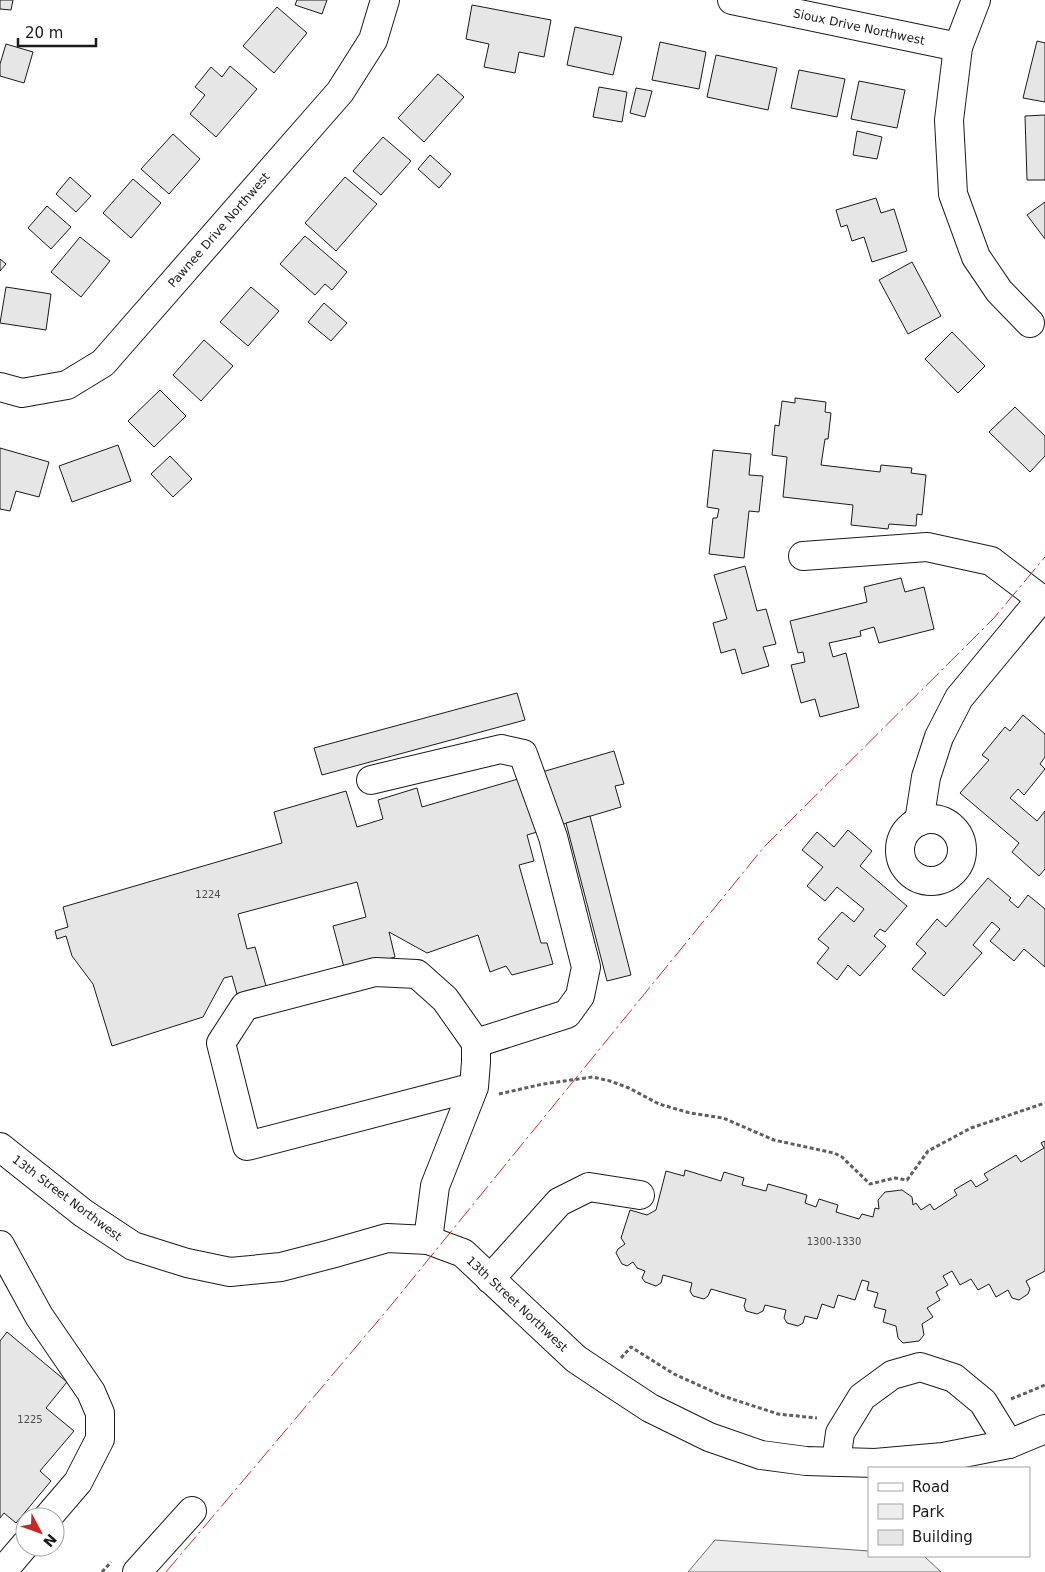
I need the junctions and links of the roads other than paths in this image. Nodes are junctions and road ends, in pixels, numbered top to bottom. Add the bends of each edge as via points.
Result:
1 (385, 0) edge
2 (732, 0) edge
3 (976, 0) edge
4 (958, 47) junction
5 (1030, 323) dead end
6 (0, 387) edge
7 (803, 556) dead end
8 (1043, 600) edge
9 (371, 780) dead end
10 (919, 822) dead end
11 (476, 1044) junction
12 (474, 1087) junction
13 (0, 1147) edge
14 (640, 1195) dead end
15 (428, 1240) junction
16 (0, 1245) edge
17 (490, 1279) junction
18 (1045, 1429) edge
19 (1010, 1444) junction
20 (836, 1462) junction
21 (57, 1507) edge
22 (192, 1511) dead end
23 (15, 1557) edge
24 (2, 1572) edge
25 (137, 1572) edge

1 - 6 street, Pawnee Drive Northwest via 373,40 340,92 104,363 67,385 22,393
2 - 4 street, Sioux Drive Northwest
3 - 4 street
4 - 5 street via 949,120 953,194 976,257 999,291
7 - 8 street via 927,547 991,561
8 - 10 street via 959,698 938,737 926,777
9 - 11 street via 501,749 523,754 553,837 586,967 580,996 567,1014
11 - 12 street
11 - 12 street via 445,999 417,974 375,972 245,1006 221,1043 247,1146
12 - 15 street via 435,1186
13 - 15 street, 13th Street Northwest via 83,1212 133,1246 187,1263 230,1272 281,1267 387,1238
14 - 17 street via 590,1187 559,1202
15 - 17 street, 13th Street Northwest via 463,1254
16 - 21 street via 39,1316 92,1392 100,1414 100,1439 78,1482
17 - 20 street, 13th Street Northwest via 576,1359 650,1408 709,1436 761,1455
18 - 19 street, 13th Street Northwest
19 - 20 street, 13th Street Northwest via 943,1457 875,1463
19 - 20 street via 983,1402 954,1378 920,1367 892,1375 862,1397 840,1433
22 - 25 street
23 - 24 street

